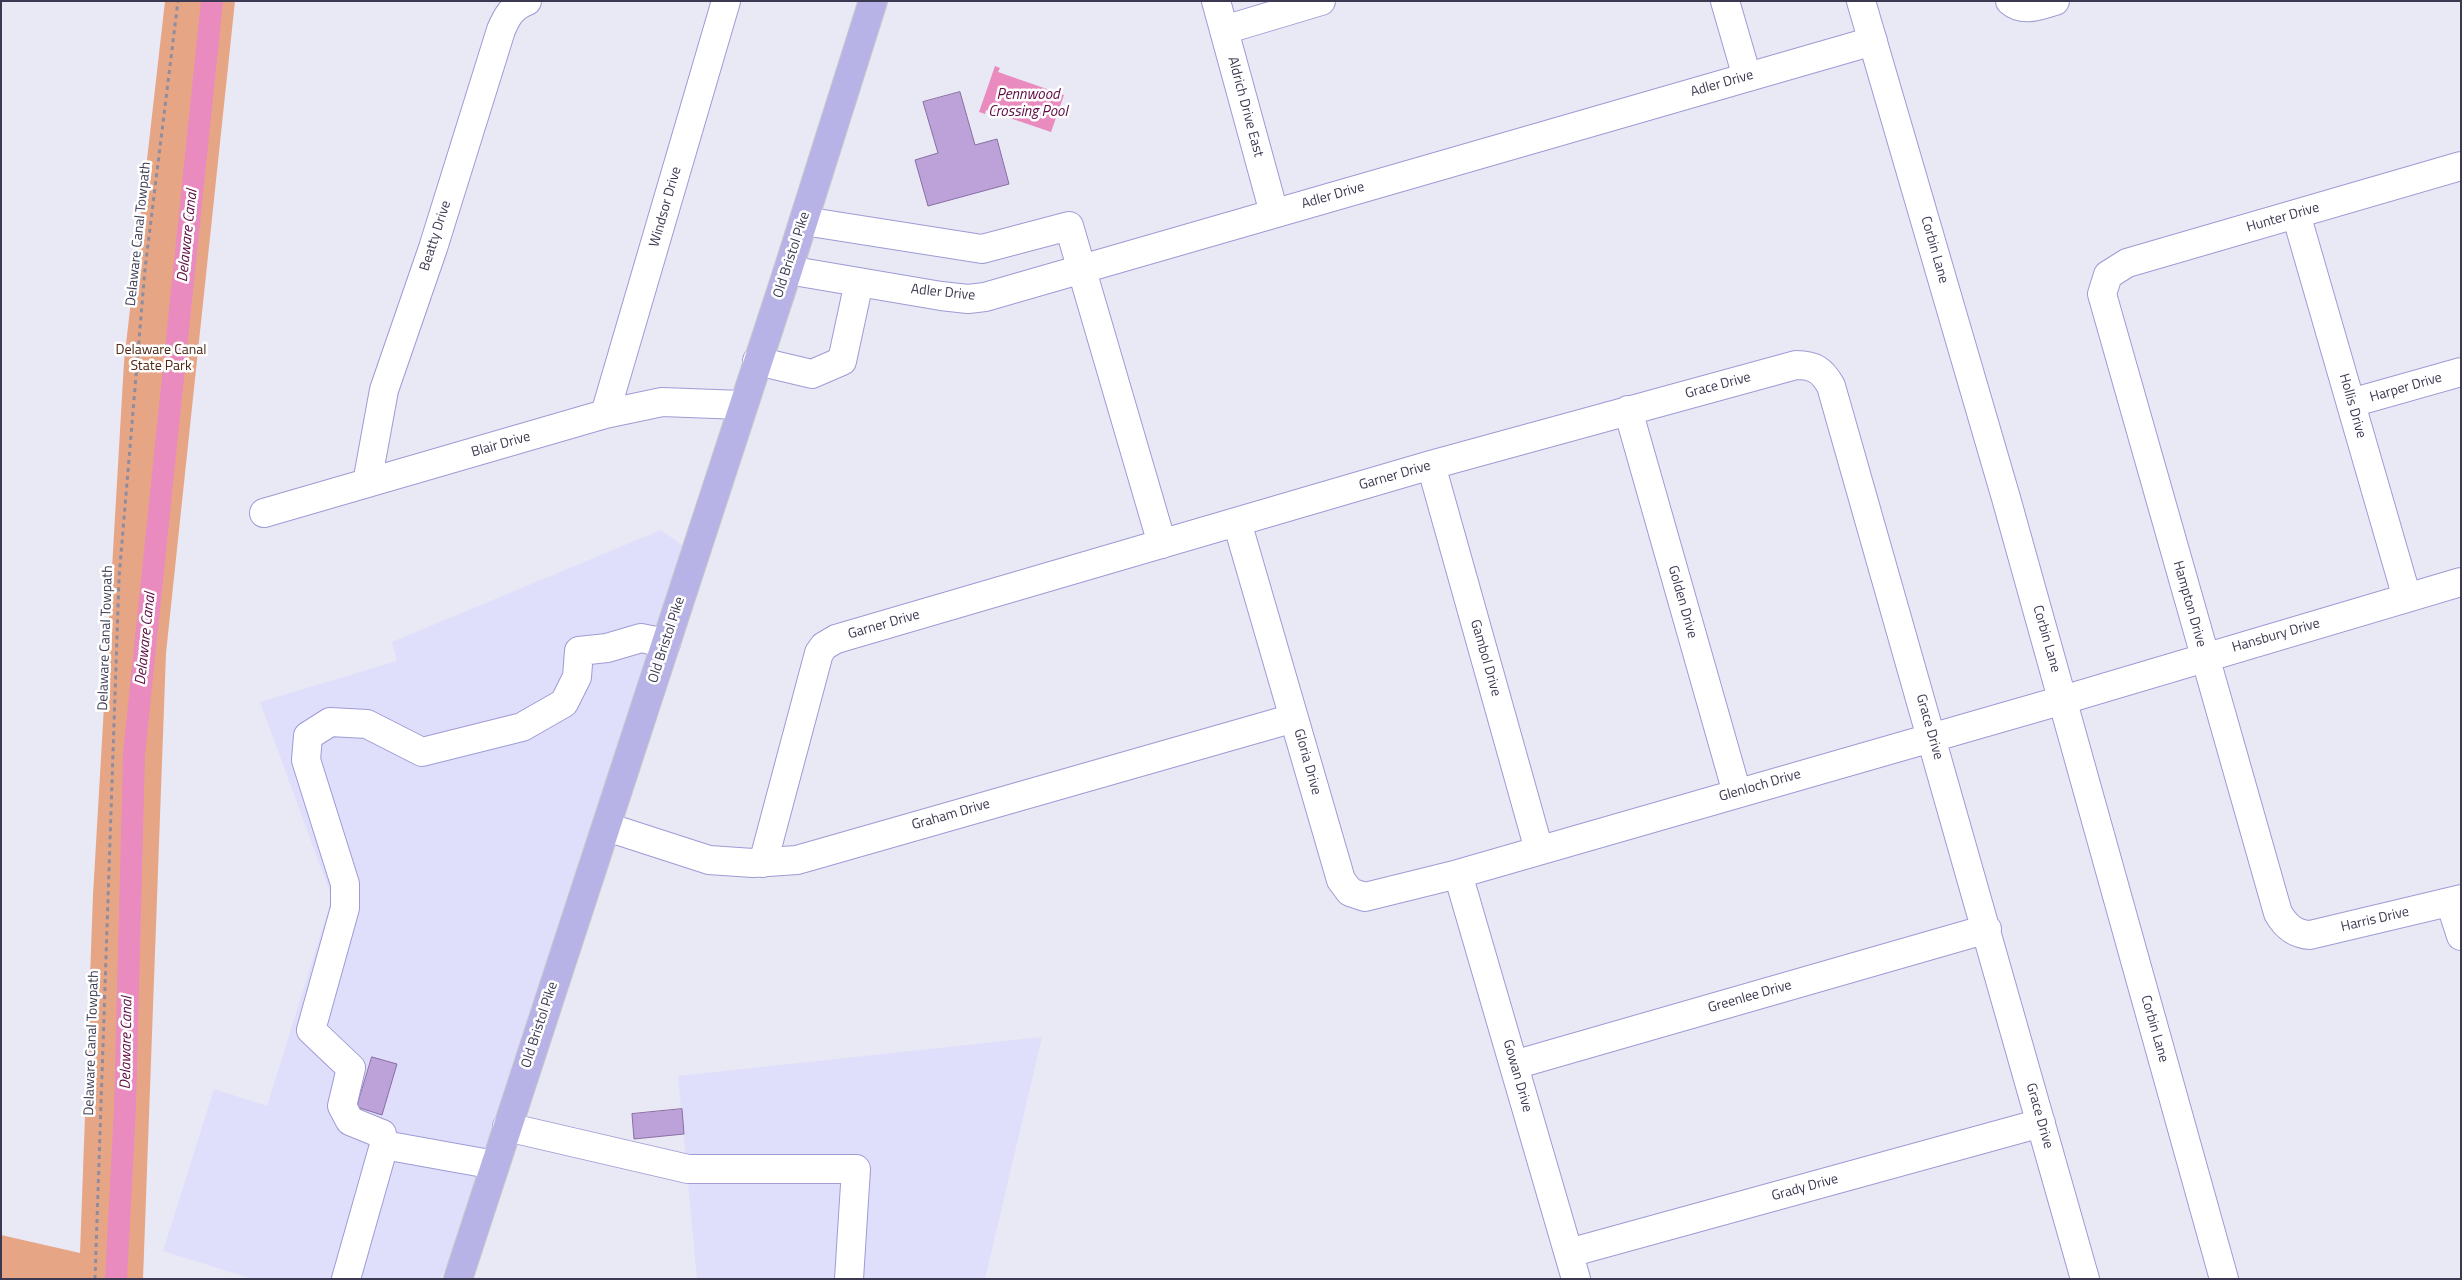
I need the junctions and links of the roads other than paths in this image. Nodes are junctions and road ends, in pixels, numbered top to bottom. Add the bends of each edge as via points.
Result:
1 (527, 1) edge
2 (726, 1) edge
3 (874, 1) edge
4 (1216, 1) edge
5 (1321, 1) edge
6 (1725, 1) edge
7 (1862, 1) edge
8 (2010, 1) edge
9 (2056, 1) edge
10 (1224, 30) junction
11 (1873, 41) junction
12 (1747, 77) junction
13 (2461, 166) edge
14 (1274, 213) junction
15 (2296, 214) junction
16 (804, 221) junction
17 (1083, 269) junction
18 (788, 270) junction
19 (2108, 275) joint
20 (859, 282) junction
21 (757, 361) junction
22 (2461, 372) edge
23 (2351, 403) junction
24 (742, 405) junction
25 (1628, 410) junction
26 (605, 414) junction
27 (1431, 465) junction
28 (366, 484) junction
29 (264, 513) dead end
30 (1237, 522) junction
31 (1162, 544) junction
32 (2461, 582) edge
33 (2406, 598) junction
34 (666, 643) junction
35 (2204, 658) junction
36 (2063, 700) junction
37 (1294, 718) junction
38 (1932, 736) junction
39 (1737, 793) junction
40 (607, 827) junction
41 (1540, 850) junction
42 (763, 863) junction
43 (1458, 874) junction
44 (2456, 900) edge
45 (1987, 929) junction
46 (2290, 929) joint
47 (2461, 936) edge
48 (1514, 1065) junction
49 (2041, 1123) junction
50 (507, 1127) junction
51 (384, 1145) junction
52 (494, 1165) junction
53 (1572, 1266) edge
54 (346, 1279) edge
55 (458, 1279) edge
56 (849, 1279) edge
57 (2085, 1279) edge
58 (2224, 1279) edge

1 - 28 street, Beatty Drive via 508,14 501,30 433,248 384,390
2 - 26 street, Windsor Drive
3 - 16 main road, Old Bristol Pike
4 - 10 street, Aldrich Drive East
5 - 10 street
6 - 12 street
7 - 11 street, Corbin Lane
8 - 9 street via 2030,8
10 - 14 street, Aldrich Drive East
11 - 12 street, Adler Drive
11 - 36 street, Corbin Lane
12 - 14 street, Adler Drive
13 - 15 street, Hunter Drive
14 - 17 street, Adler Drive
15 - 19 street, Hunter Drive via 2127,263
15 - 23 street, Hollis Drive
16 - 17 street via 982,249 1069,226
16 - 18 main road, Old Bristol Pike
17 - 20 street, Adler Drive via 986,297 968,299
17 - 31 street
18 - 20 street, Adler Drive
18 - 21 main road, Old Bristol Pike
19 - 35 street, Hampton Drive via 2103,301
20 - 21 street via 842,360 812,374
21 - 24 main road, Old Bristol Pike
22 - 23 street, Harper Drive
23 - 33 street, Hollis Drive
24 - 26 street, Blair Drive via 662,402
24 - 34 main road, Old Bristol Pike
25 - 27 street, Garner Drive
25 - 38 street, Grace Drive via 1796,365 1809,365 1825,375 1831,386
25 - 39 street, Golden Drive
26 - 28 street, Blair Drive
27 - 30 street, Garner Drive
27 - 41 street, Gambol Drive
28 - 29 street, Blair Drive
30 - 31 street, Garner Drive
30 - 37 street, Gloria Drive
31 - 42 street, Garner Drive via 824,646 819,653
32 - 33 street, Hansbury Drive
33 - 35 street, Hansbury Drive
34 - 40 main road, Old Bristol Pike
34 - 51 street via 641,638 607,648 579,650 577,677 564,704 522,727 422,752 367,724 330,722 308,736 306,760 345,884 345,908 311,1030 351,1068 342,1106 350,1122 382,1134
35 - 36 street, Hansbury Drive
35 - 46 street, Hampton Drive via 2278,913
36 - 38 street, Glenloch Drive
36 - 58 street, Corbin Lane
37 - 42 street, Graham Drive via 797,860
37 - 43 street, Gloria Drive via 1341,880 1350,892 1372,897
38 - 39 street, Glenloch Drive
38 - 45 street, Grace Drive
39 - 41 street, Glenloch Drive
40 - 42 street, Graham Drive via 709,860
40 - 50 main road, Old Bristol Pike
41 - 43 street, Glenloch Drive
43 - 48 street, Gowan Drive
44 - 46 street, Harris Drive via 2310,936
44 - 47 street
45 - 48 street, Greenlee Drive
45 - 49 street, Grace Drive
48 - 53 street, Gowan Drive
49 - 53 street, Grady Drive
49 - 57 street, Grace Drive
50 - 52 main road, Old Bristol Pike
50 - 56 street via 688,1169 856,1169
51 - 52 street
51 - 54 street
52 - 55 main road, Old Bristol Pike

